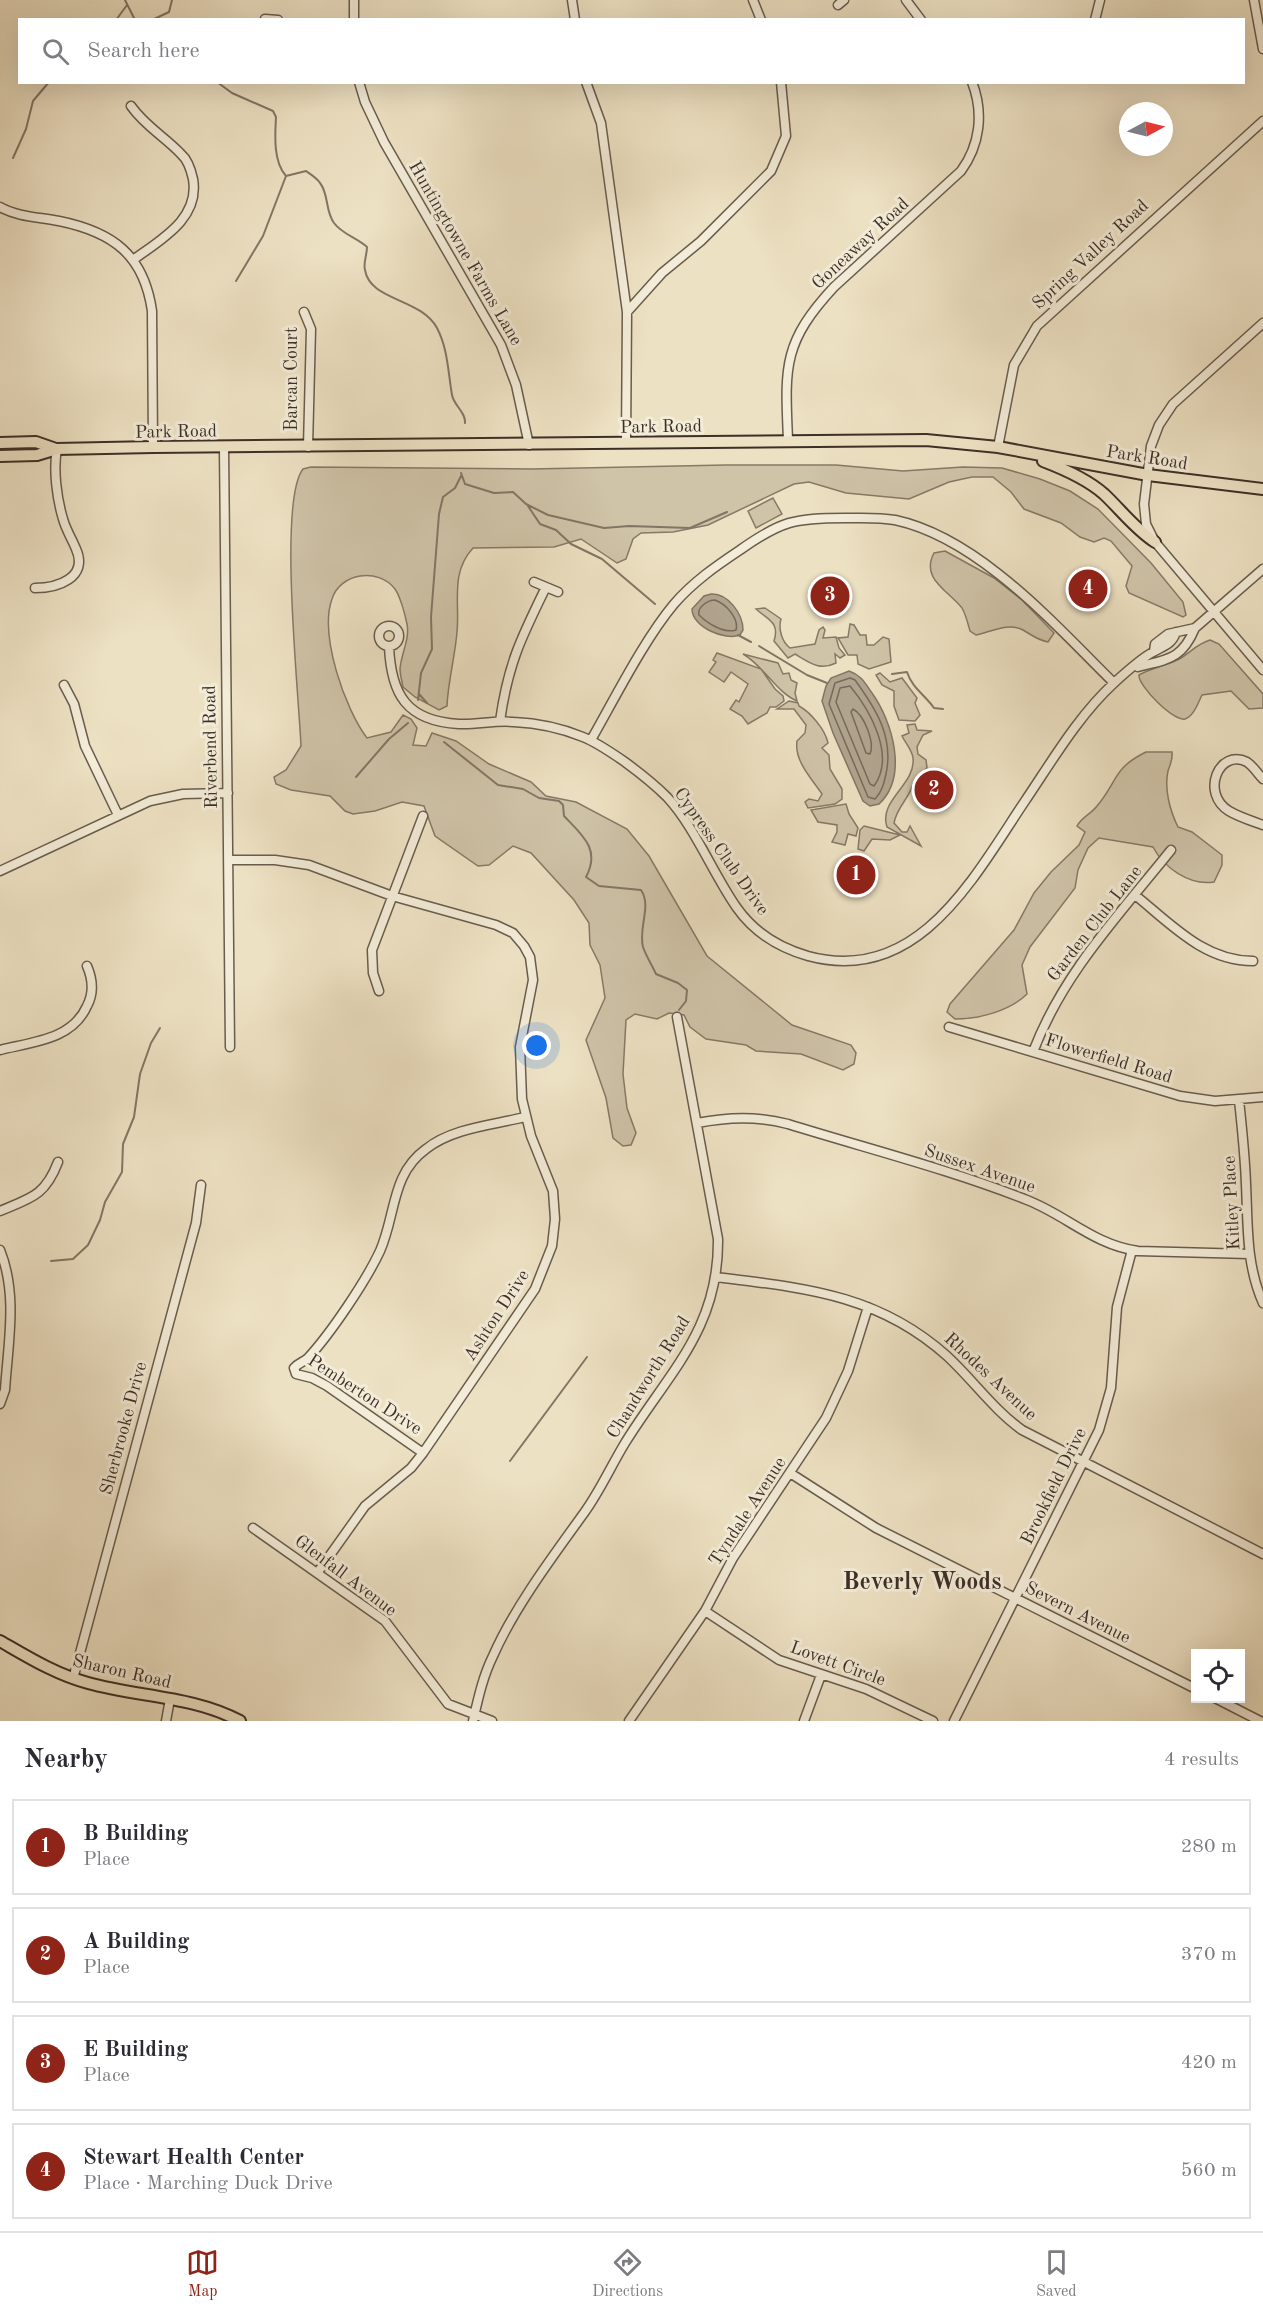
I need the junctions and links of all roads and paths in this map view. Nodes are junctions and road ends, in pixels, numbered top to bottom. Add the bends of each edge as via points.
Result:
1 (354, 0) edge
2 (573, 0) edge
3 (753, 0) edge
4 (906, 0) edge
5 (1100, 0) edge
6 (1254, 0) edge
7 (354, 18) edge
8 (575, 18) edge
9 (760, 18) edge
10 (920, 18) edge
11 (1096, 18) edge
12 (1263, 49) edge
13 (360, 84) edge
14 (587, 84) edge
15 (781, 84) edge
16 (974, 84) edge
17 (131, 106) dead end
18 (1263, 121) edge
19 (0, 207) edge
20 (133, 260) junction
21 (304, 312) dead end
22 (627, 312) junction
23 (1263, 323) edge
24 (788, 440) junction
25 (626, 442) junction
26 (0, 443) edge
27 (529, 445) junction
28 (153, 447) junction
29 (224, 447) junction
30 (308, 447) junction
31 (998, 447) junction
32 (57, 450) junction
33 (1015, 450) junction
34 (0, 456) edge
35 (1148, 475) junction
36 (1263, 489) edge
37 (1155, 542) junction
38 (1263, 569) edge
39 (534, 582) dead end
40 (546, 587) junction
41 (35, 588) dead end
42 (558, 592) dead end
43 (1214, 611) junction
44 (1195, 628) junction
45 (1176, 632) junction
46 (389, 646) dead end
47 (1187, 646) junction
48 (1134, 668) junction
49 (1263, 670) edge
50 (1114, 683) junction
51 (64, 685) dead end
52 (500, 721) junction
53 (591, 740) junction
54 (1263, 779) edge
55 (228, 793) junction
56 (118, 815) junction
57 (423, 816) dead end
58 (1263, 825) edge
59 (1171, 850) dead end
60 (228, 860) junction
61 (0, 871) edge
62 (1135, 895) junction
63 (392, 896) junction
64 (1253, 961) dead end
65 (87, 966) dead end
66 (379, 991) dead end
67 (677, 1017) dead end
68 (949, 1026) dead end
69 (230, 1047) dead end
70 (0, 1050) edge
71 (1033, 1052) junction
72 (1263, 1097) edge
73 (1239, 1100) junction
74 (525, 1117) junction
75 (697, 1123) junction
76 (58, 1162) dead end
77 (201, 1185) dead end
78 (0, 1211) edge
79 (0, 1250) edge
80 (1132, 1250) junction
81 (1249, 1254) junction
82 (716, 1277) junction
83 (1262, 1299) edge
84 (868, 1306) junction
85 (0, 1404) edge
86 (423, 1453) junction
87 (1083, 1463) junction
88 (790, 1473) junction
89 (253, 1528) dead end
90 (1263, 1554) edge
91 (318, 1572) junction
92 (1015, 1598) junction
93 (705, 1611) junction
94 (0, 1641) edge
95 (821, 1675) junction
96 (73, 1679) junction
97 (1191, 1686) edge
98 (170, 1699) junction
99 (1225, 1703) edge
100 (473, 1718) edge
101 (166, 1721) edge
102 (240, 1721) edge
103 (492, 1721) edge
104 (629, 1721) edge
105 (804, 1721) edge
106 (933, 1721) edge
107 (954, 1721) edge
108 (1260, 1721) edge

1 - 7 street
2 - 8 street
3 - 9 street
4 - 10 street
5 - 11 street
6 - 12 street
13 - 27 street, Huntingtowne Farms Lane via 379,133 501,345 516,386
14 - 22 street via 601,123
15 - 22 street via 786,136 771,171 701,241 662,273
16 - 24 street, Goneaway Road via 979,120 969,159 834,287 799,332 787,366
17 - 20 street via 143,122 182,155 194,185 183,220
18 - 31 street, Spring Valley Road via 1037,326 1014,365
19 - 20 street via 100,233
20 - 28 street via 144,280 152,311
21 - 30 street, Barcan Court via 311,329
22 - 25 street
23 - 35 street via 1165,415 1153,441
24 - 25 main road, Park Road
24 - 31 main road, Park Road via 926,440
25 - 27 main road, Park Road
26 - 32 main road, Park Road via 36,442
27 - 30 main road, Park Road
28 - 29 main road, Park Road
28 - 32 main road, Park Road
29 - 30 main road, Park Road
29 - 55 street, Riverbend Road
31 - 33 main road, Park Road
32 - 34 main road, Park Road
32 - 41 street via 62,514 77,550 78,566 62,585
33 - 35 main road, Park Road
33 - 37 main road via 1092,485
35 - 36 main road, Park Road
35 - 37 street via 1144,514
37 - 43 street
38 - 43 street, Cypress Club Drive
39 - 40 street
40 - 42 street
40 - 52 street via 517,645
43 - 44 street, Cypress Club Drive
43 - 49 street
44 - 45 street, Cypress Club Drive
44 - 47 street, Cypress Club Drive
45 - 47 street
45 - 48 street, Cypress Club Drive via 1155,644 1154,651
46 - 52 street, Cypress Club Drive via 393,683 411,708 459,724
47 - 48 street, Cypress Club Drive via 1174,656
48 - 50 street, Cypress Club Drive
50 - 53 street via 1022,593 930,531 874,518 798,519 770,529 694,583 654,634
50 - 53 street, Cypress Club Drive via 1081,722 977,872 929,928 896,950 852,962 799,953 755,930 668,798 643,775
51 - 56 street via 74,704 85,746
52 - 53 street, Cypress Club Drive via 532,723
54 - 58 street via 1246,762 1237,760 1226,763 1213,784 1229,811
55 - 56 street via 166,796
55 - 60 street, Riverbend Road
56 - 61 street
57 - 63 street
59 - 62 street, Garden Club Lane
60 - 63 street, Ashton Drive via 309,865
60 - 69 street, Riverbend Road
62 - 64 street via 1206,951 1227,959
62 - 71 street, Garden Club Lane via 1060,992
63 - 66 street via 372,950
63 - 74 street, Ashton Drive via 496,925 513,933 524,946 533,968 520,1047
65 - 70 street via 92,981 91,999 74,1026 53,1037
67 - 75 street, Chandworth Road
68 - 71 street, Flowerfield Road
71 - 73 street, Flowerfield Road via 1180,1096
72 - 73 street, Flowerfield Road
73 - 81 street, Kitley Place
74 - 86 street, Ashton Drive via 553,1191 554,1234 547,1265 535,1289
74 - 86 street, Pemberton Drive via 443,1138 411,1162 398,1185 387,1234 373,1264 315,1350 294,1368 296,1374 327,1386
75 - 80 street, Sussex Avenue via 736,1116 788,1124 1010,1193 1098,1240
75 - 82 street, Chandworth Road via 717,1229
76 - 78 street via 45,1189
77 - 96 street, Sherbrooke Drive via 196,1223
79 - 85 street via 11,1300 5,1390
80 - 81 street, Sussex Avenue
80 - 87 street, Brookfield Drive via 1117,1307 1112,1388 1099,1430
81 - 83 street, Kitley Place
82 - 84 street, Rhodes Avenue via 839,1295
82 - 100 street, Chandworth Road via 705,1319 690,1347 502,1637 486,1671
84 - 87 street, Rhodes Avenue via 928,1340 1022,1430
84 - 88 street, Tyndale Avenue via 834,1404
86 - 91 street, Ashton Drive via 405,1474 365,1506
87 - 90 street, Rhodes Avenue
87 - 92 street, Brookfield Drive
88 - 92 street, Severn Avenue via 876,1528
88 - 93 street, Tyndale Avenue via 733,1558
89 - 91 street, Glenfall Avenue
91 - 100 street, Glenfall Avenue via 385,1621 440,1697
92 - 97 street, Severn Avenue
92 - 107 street, Brookfield Drive
93 - 95 street, Lovett Circle via 779,1660
93 - 104 street, Tyndale Avenue
94 - 96 main road, Sharon Road
95 - 105 street
95 - 106 street, Lovett Circle via 866,1689
96 - 98 main road, Sharon Road
98 - 101 street
98 - 102 main road, Sharon Road via 203,1705
99 - 108 street
100 - 103 street, Glenfall Avenue

